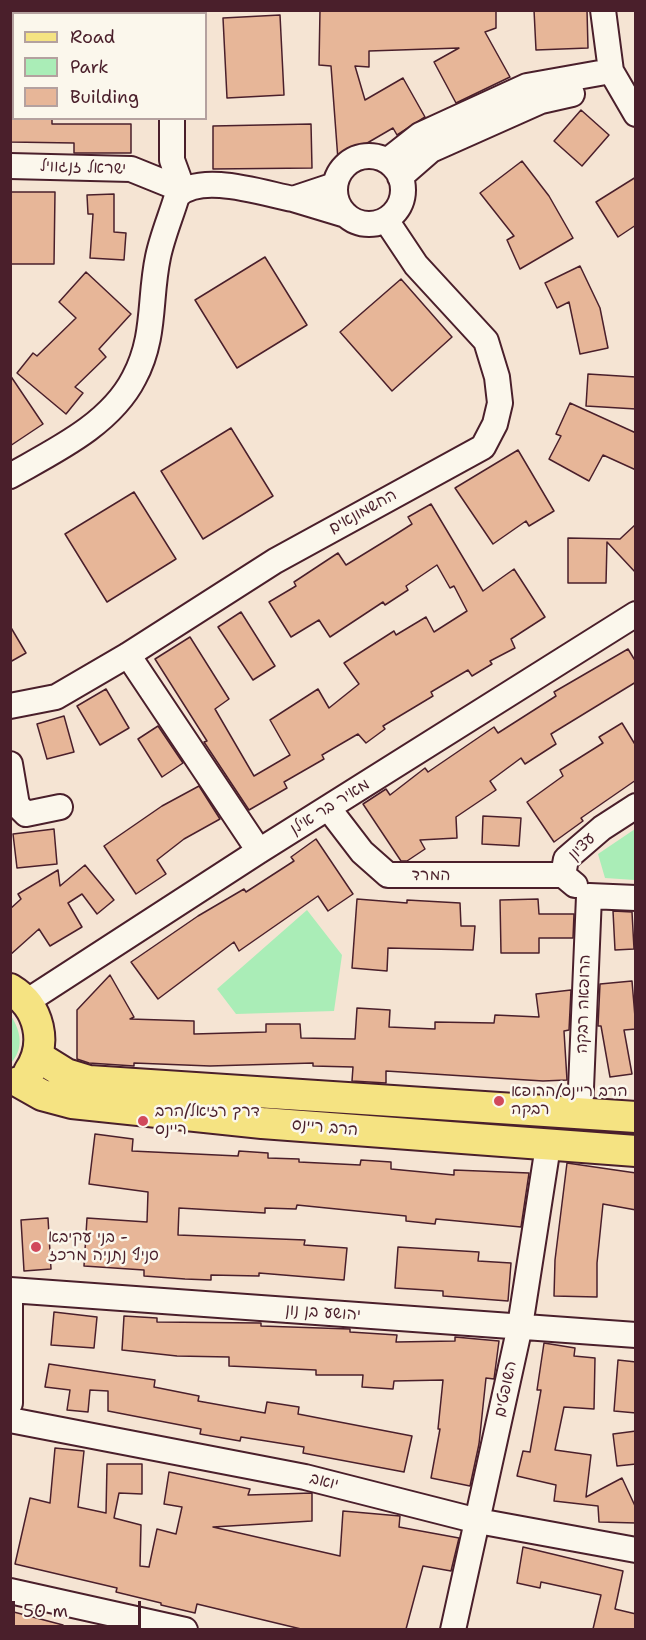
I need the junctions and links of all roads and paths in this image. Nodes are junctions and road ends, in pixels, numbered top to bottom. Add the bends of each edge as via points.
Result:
1 (603, 10) edge
2 (615, 77) junction
3 (636, 114) edge
4 (172, 120) edge
5 (10, 166) edge
6 (394, 169) junction
7 (335, 185) junction
8 (183, 190) junction
9 (293, 199) junction
10 (346, 215) junction
11 (386, 220) junction
12 (10, 476) edge
13 (636, 614) edge
14 (128, 655) junction
15 (10, 706) edge
16 (10, 764) edge
17 (636, 806) edge
18 (60, 807) dead end
19 (329, 809) junction
20 (258, 851) junction
21 (563, 875) junction
22 (589, 896) junction
23 (636, 898) edge
24 (18, 996) edge
25 (37, 1056) junction
26 (15, 1085) edge
27 (580, 1112) junction
28 (636, 1117) edge
29 (548, 1146) junction
30 (636, 1151) edge
31 (10, 1290) edge
32 (10, 1304) edge
33 (520, 1326) junction
34 (636, 1335) edge
35 (10, 1403) edge
36 (10, 1420) edge
37 (478, 1521) junction
38 (636, 1550) edge
39 (10, 1591) edge
40 (185, 1629) edge
41 (453, 1629) edge

1 - 2 street
2 - 3 street
2 - 6 street via 527,86 420,135
4 - 8 street via 172,160
5 - 8 street, ישראל זנגוויל via 131,169
6 - 7 street via 365,156 354,159 338,174
6 - 11 street via 403,186 400,205
7 - 9 street
7 - 10 street via 335,196
8 - 9 street via 195,184 211,184
8 - 12 street via 177,196 158,258 152,327 134,378 109,410 74,439
9 - 10 street
10 - 11 street via 365,224
11 - 14 street, החשמונאים via 416,265 486,341 497,376 500,403 483,447 275,561
13 - 19 street, מאיר בר אילן
14 - 15 street, החשמונאים via 56,697
14 - 20 street
16 - 18 street via 17,804 26,814
17 - 21 street, עציון via 566,859
19 - 20 street, מאיר בר אילן
19 - 21 street, המרד via 362,852 388,875
20 - 24 street, מאיר בר אילן
21 - 22 street, עציון
22 - 23 street
22 - 27 street, הרופאה רבקה
24 - 25 main road via 36,1018 40,1036
25 - 26 main road
25 - 27 main road, הרב ריינס via 66,1074 88,1080
26 - 29 main road, הרב ריינס via 72,1103 262,1124
27 - 28 main road, הרב ריינס
29 - 30 main road, הרב ריינס
29 - 33 street, השופטים
31 - 33 street, יהושע בן נון
32 - 35 street
33 - 34 street, יהושע בן נון
33 - 37 street, השופטים
36 - 37 street, יואב via 305,1477
37 - 38 street, יואב
37 - 41 street, השופטים
39 - 40 street

